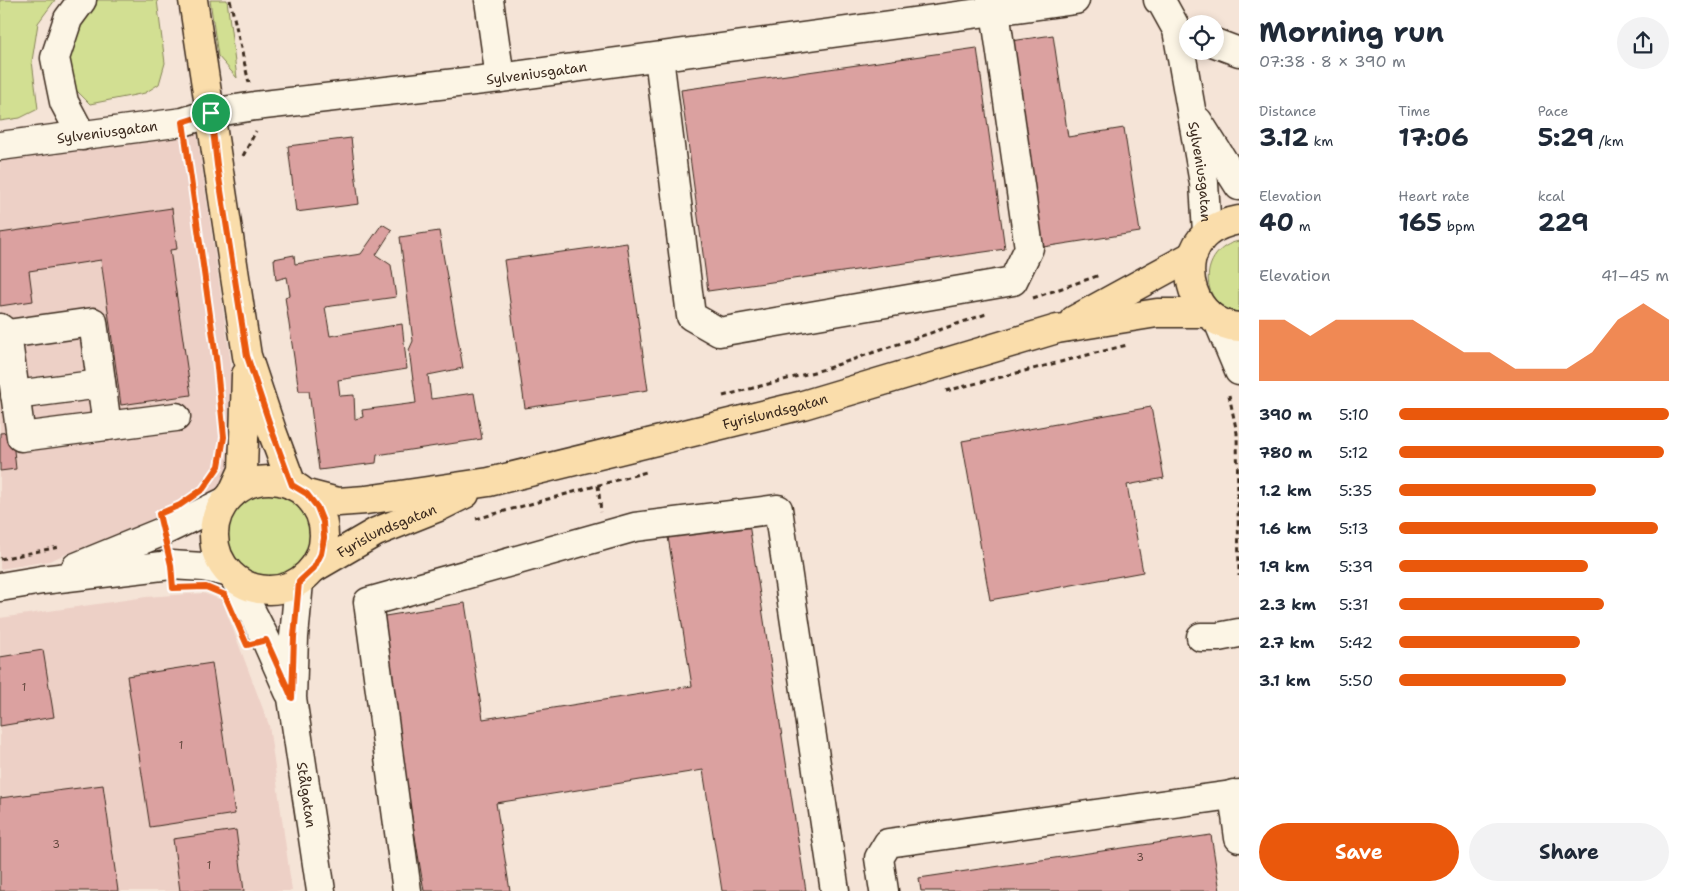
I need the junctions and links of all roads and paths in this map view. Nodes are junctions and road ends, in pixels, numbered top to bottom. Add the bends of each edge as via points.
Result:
1 (82, 0) edge
2 (193, 0) edge
3 (489, 0) edge
4 (1075, 0) edge
5 (1160, 0) edge
6 (995, 11) junction
7 (1179, 28) edge
8 (1224, 46) edge
9 (1239, 52) edge
10 (659, 57) junction
11 (1185, 60) edge
12 (500, 78) junction
13 (1191, 110) junction
14 (211, 113) junction
15 (183, 122) junction
16 (82, 136) junction
17 (0, 146) edge
18 (1239, 186) edge
19 (1239, 220) edge
20 (1200, 244) junction
21 (1100, 275) dead end
22 (1027, 300) dead end
23 (991, 312) dead end
24 (1221, 320) edge
25 (1057, 329) junction
26 (4, 331) edge
27 (1134, 344) dead end
28 (247, 356) junction
29 (1233, 379) edge
30 (102, 384) junction
31 (219, 388) dead end
32 (944, 391) dead end
33 (15, 395) junction
34 (720, 397) dead end
35 (176, 417) dead end
36 (107, 426) junction
37 (653, 470) dead end
38 (489, 482) junction
39 (300, 490) junction
40 (228, 498) junction
41 (467, 521) dead end
42 (306, 575) junction
43 (232, 576) junction
44 (1239, 576) edge
45 (42, 580) junction
46 (0, 587) edge
47 (1239, 633) edge
48 (1201, 637) dead end
49 (292, 698) junction
50 (1236, 794) edge
51 (1239, 838) edge
52 (321, 891) edge
53 (406, 891) edge
54 (835, 891) edge
55 (884, 891) edge

1 - 16 street via 68,19 55,58 64,102
2 - 14 main road
3 - 12 street
4 - 6 street, Sylveniusgatan
5 - 7 street, Sylveniusgatan
6 - 10 street, Sylveniusgatan
6 - 10 street via 1029,248 1013,281 719,332 691,316
8 - 9 street
10 - 12 street, Sylveniusgatan
11 - 13 street, Sylveniusgatan
12 - 14 street, Sylveniusgatan
13 - 18 street, Sylveniusgatan
13 - 20 street, Sylveniusgatan via 1204,183
14 - 15 street, Sylveniusgatan
14 - 28 main road
15 - 16 street, Sylveniusgatan via 112,143
15 - 31 path
16 - 17 street, Sylveniusgatan
19 - 20 main road, Fyrislundsgatan via 1222,224
20 - 24 main road via 1190,271 1191,286 1197,301
20 - 25 main road, Fyrislundsgatan
21 - 22 path
23 - 34 path via 825,368
24 - 25 main road, Fyrislundsgatan via 1157,313
24 - 29 street
25 - 38 main road, Fyrislundsgatan via 803,405
26 - 30 street via 93,322
26 - 33 street
27 - 32 path
28 - 39 main road via 272,431
28 - 40 main road via 243,470
29 - 44 path
30 - 33 street
30 - 36 street
33 - 36 street via 21,437
35 - 36 street
37 - 41 path
38 - 39 main road, Fyrislundsgatan via 338,502
38 - 42 main road, Fyrislundsgatan via 441,506 376,532
39 - 40 main road via 277,480 260,480 245,485
39 - 42 main road via 317,507 324,530 321,554
40 - 43 main road via 216,518 213,537 217,556
40 - 45 street via 164,532
42 - 43 main road via 284,589 267,591 251,588
42 - 49 street, Stålgatan via 294,637
43 - 45 street via 204,567 171,565
43 - 49 street, Stålgatan
45 - 46 street
47 - 48 street
49 - 52 street, Stålgatan
50 - 51 street
50 - 55 street via 888,843 879,858
53 - 54 street via 368,602 635,527 778,509

